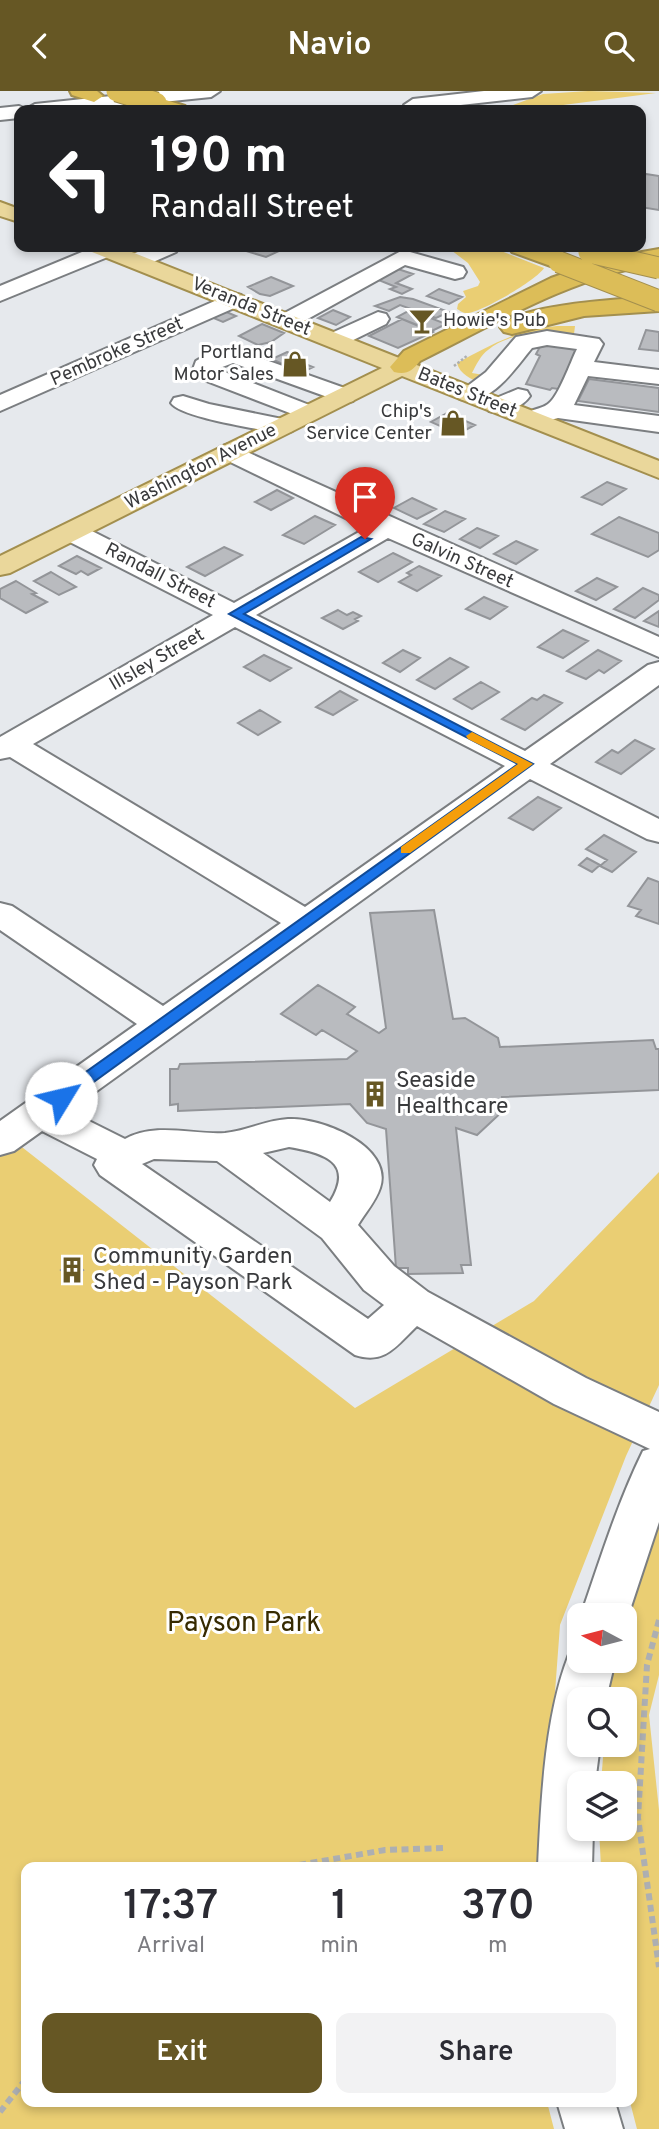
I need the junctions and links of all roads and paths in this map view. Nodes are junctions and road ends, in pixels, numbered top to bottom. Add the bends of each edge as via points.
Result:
1 (211, 91) edge
2 (87, 93) edge
3 (134, 102) edge
4 (81, 105) edge
5 (413, 105) dead end
6 (499, 105) edge
7 (94, 252) edge
8 (113, 252) edge
9 (157, 252) edge
10 (402, 252) edge
11 (643, 252) edge
12 (572, 253) edge
13 (136, 261) junction
14 (342, 264) dead end
15 (659, 268) edge
16 (371, 275) junction
17 (417, 279) dead end
18 (0, 294) edge
19 (659, 302) edge
20 (191, 318) junction
21 (233, 318) junction
22 (378, 319) dead end
23 (287, 321) junction
24 (335, 341) junction
25 (402, 367) junction
26 (581, 368) junction
27 (659, 377) edge
28 (344, 395) junction
29 (494, 395) junction
30 (183, 403) dead end
31 (0, 404) edge
32 (560, 405) junction
33 (308, 413) junction
34 (531, 419) junction
35 (659, 424) edge
36 (283, 426) junction
37 (229, 452) junction
38 (657, 467) edge
39 (387, 527) junction
40 (72, 532) junction
41 (0, 567) edge
42 (235, 614) junction
43 (659, 648) edge
44 (659, 671) edge
45 (6, 747) edge
46 (527, 764) junction
47 (659, 832) edge
48 (0, 914) edge
49 (305, 922) junction
50 (163, 1024) junction
51 (40, 1113) junction
52 (0, 1141) edge
53 (226, 1147) junction
54 (125, 1156) junction
55 (336, 1227) junction
56 (413, 1304) junction
57 (659, 1433) edge
58 (659, 1465) edge
59 (609, 1603) edge
60 (659, 1620) edge
61 (572, 1757) edge
62 (443, 1848) dead end
63 (313, 1862) edge
64 (565, 1862) edge
65 (659, 1968) edge
66 (21, 2086) edge
67 (587, 2107) edge
68 (0, 2112) edge
69 (594, 2129) edge

1 - 4 street
2 - 3 highway
5 - 6 street via 533,91
7 - 18 street
8 - 13 main road, Veranda Street
9 - 13 street
10 - 16 street
10 - 17 street via 446,269
11 - 25 highway via 559,283 412,356
12 - 15 highway, bridge
12 - 19 highway, bridge
13 - 21 main road, Veranda Street
14 - 16 street
16 - 23 street
19 - 25 highway via 562,313 523,323 430,363
20 - 21 street, Pembroke Street
20 - 21 street
20 - 31 street, Pembroke Street
21 - 23 main road, Veranda Street
22 - 24 street
23 - 24 main road, Veranda Street
24 - 25 main road, Veranda Street
25 - 28 main road, Washington Avenue
25 - 29 main road, Bates Street
26 - 27 street
26 - 29 street via 591,344 524,342
26 - 32 street
28 - 33 main road, Washington Avenue
28 - 33 street via 235,356 219,357 204,366 204,372
29 - 32 street
29 - 34 main road, Bates Street
30 - 36 street
32 - 34 street
32 - 35 street
33 - 36 main road, Washington Avenue
34 - 38 main road, Bates Street
36 - 37 main road, Washington Avenue
37 - 39 street, Galvin Street
37 - 40 main road, Washington Avenue
39 - 42 street, Illsley Street
39 - 43 street, Galvin Street
40 - 41 main road, Washington Avenue
40 - 42 street, Randall Street
42 - 45 street, Illsley Street
42 - 46 street, Randall Street
44 - 46 street
45 - 49 street
46 - 47 street, Randall Street
46 - 49 street
48 - 50 street
49 - 50 street
50 - 51 street
51 - 52 street
51 - 54 street
53 - 54 street via 148,1144
53 - 55 street
53 - 55 street via 289,1133 321,1138 346,1151 359,1168 361,1186
54 - 56 street via 114,1165 370,1343
55 - 56 street via 379,1278
56 - 57 street via 570,1391
58 - 59 street
60 - 65 path via 647,1665 638,1818
61 - 64 street
62 - 63 path via 353,1854
66 - 68 path
67 - 69 street

